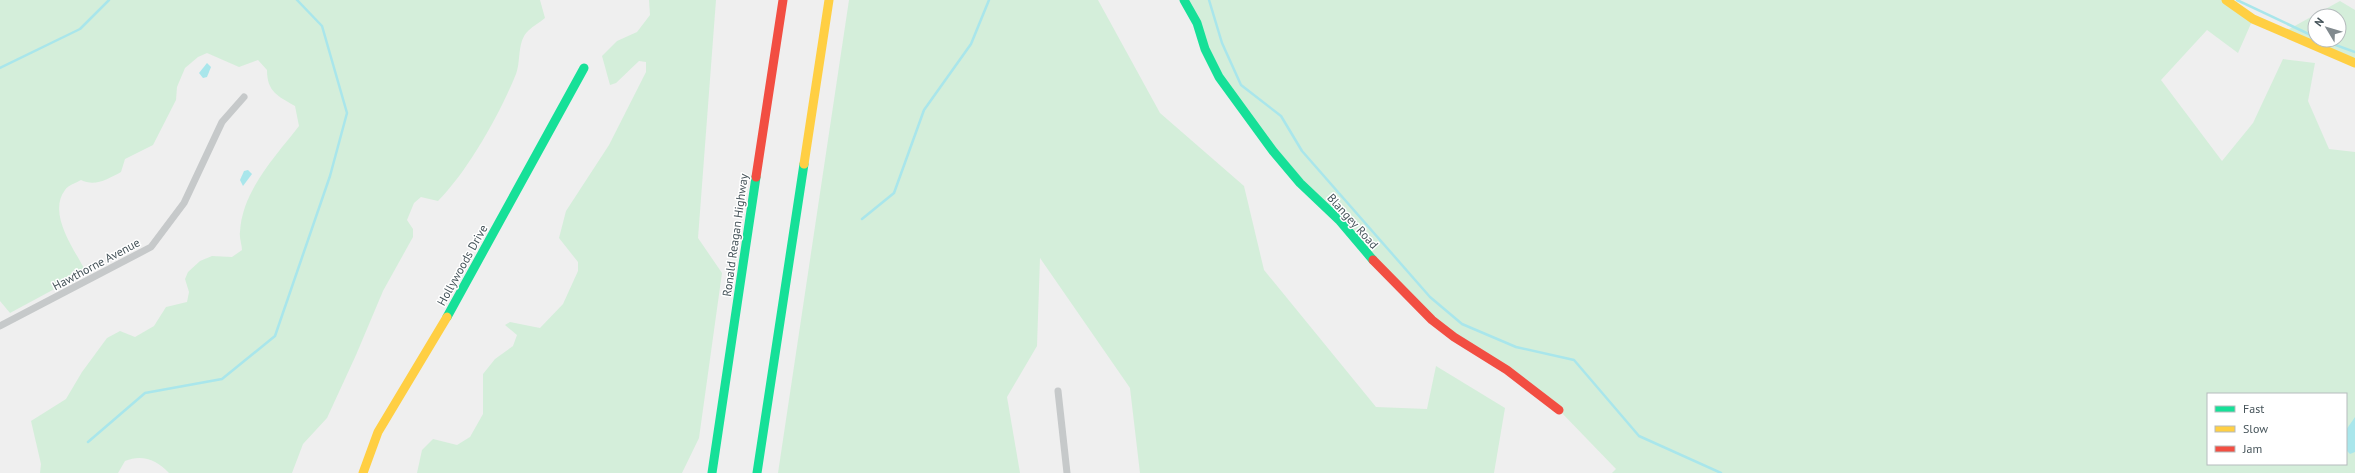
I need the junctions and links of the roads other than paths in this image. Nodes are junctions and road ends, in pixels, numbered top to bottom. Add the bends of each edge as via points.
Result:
1 (783, 0) edge
2 (829, 0) edge
3 (1184, 0) edge
4 (2226, 0) edge
5 (2355, 63) edge
6 (584, 68) dead end
7 (244, 97) dead end
8 (0, 326) edge
9 (1058, 391) dead end
10 (1559, 410) dead end
11 (363, 473) edge
12 (712, 473) edge
13 (757, 473) edge
14 (1067, 473) edge

1 - 12 main road, Ronald Reagan Highway
2 - 13 main road
3 - 10 main road, Blangey Road via 1197,23 1205,49 1219,77 1273,151 1300,183 1340,221 1364,251 1432,320 1507,370
4 - 5 main road via 2253,19
6 - 11 main road, Hollywoods Drive via 459,296 378,432
7 - 8 street, Hawthorne Avenue via 222,122 184,204 151,247
9 - 14 street

